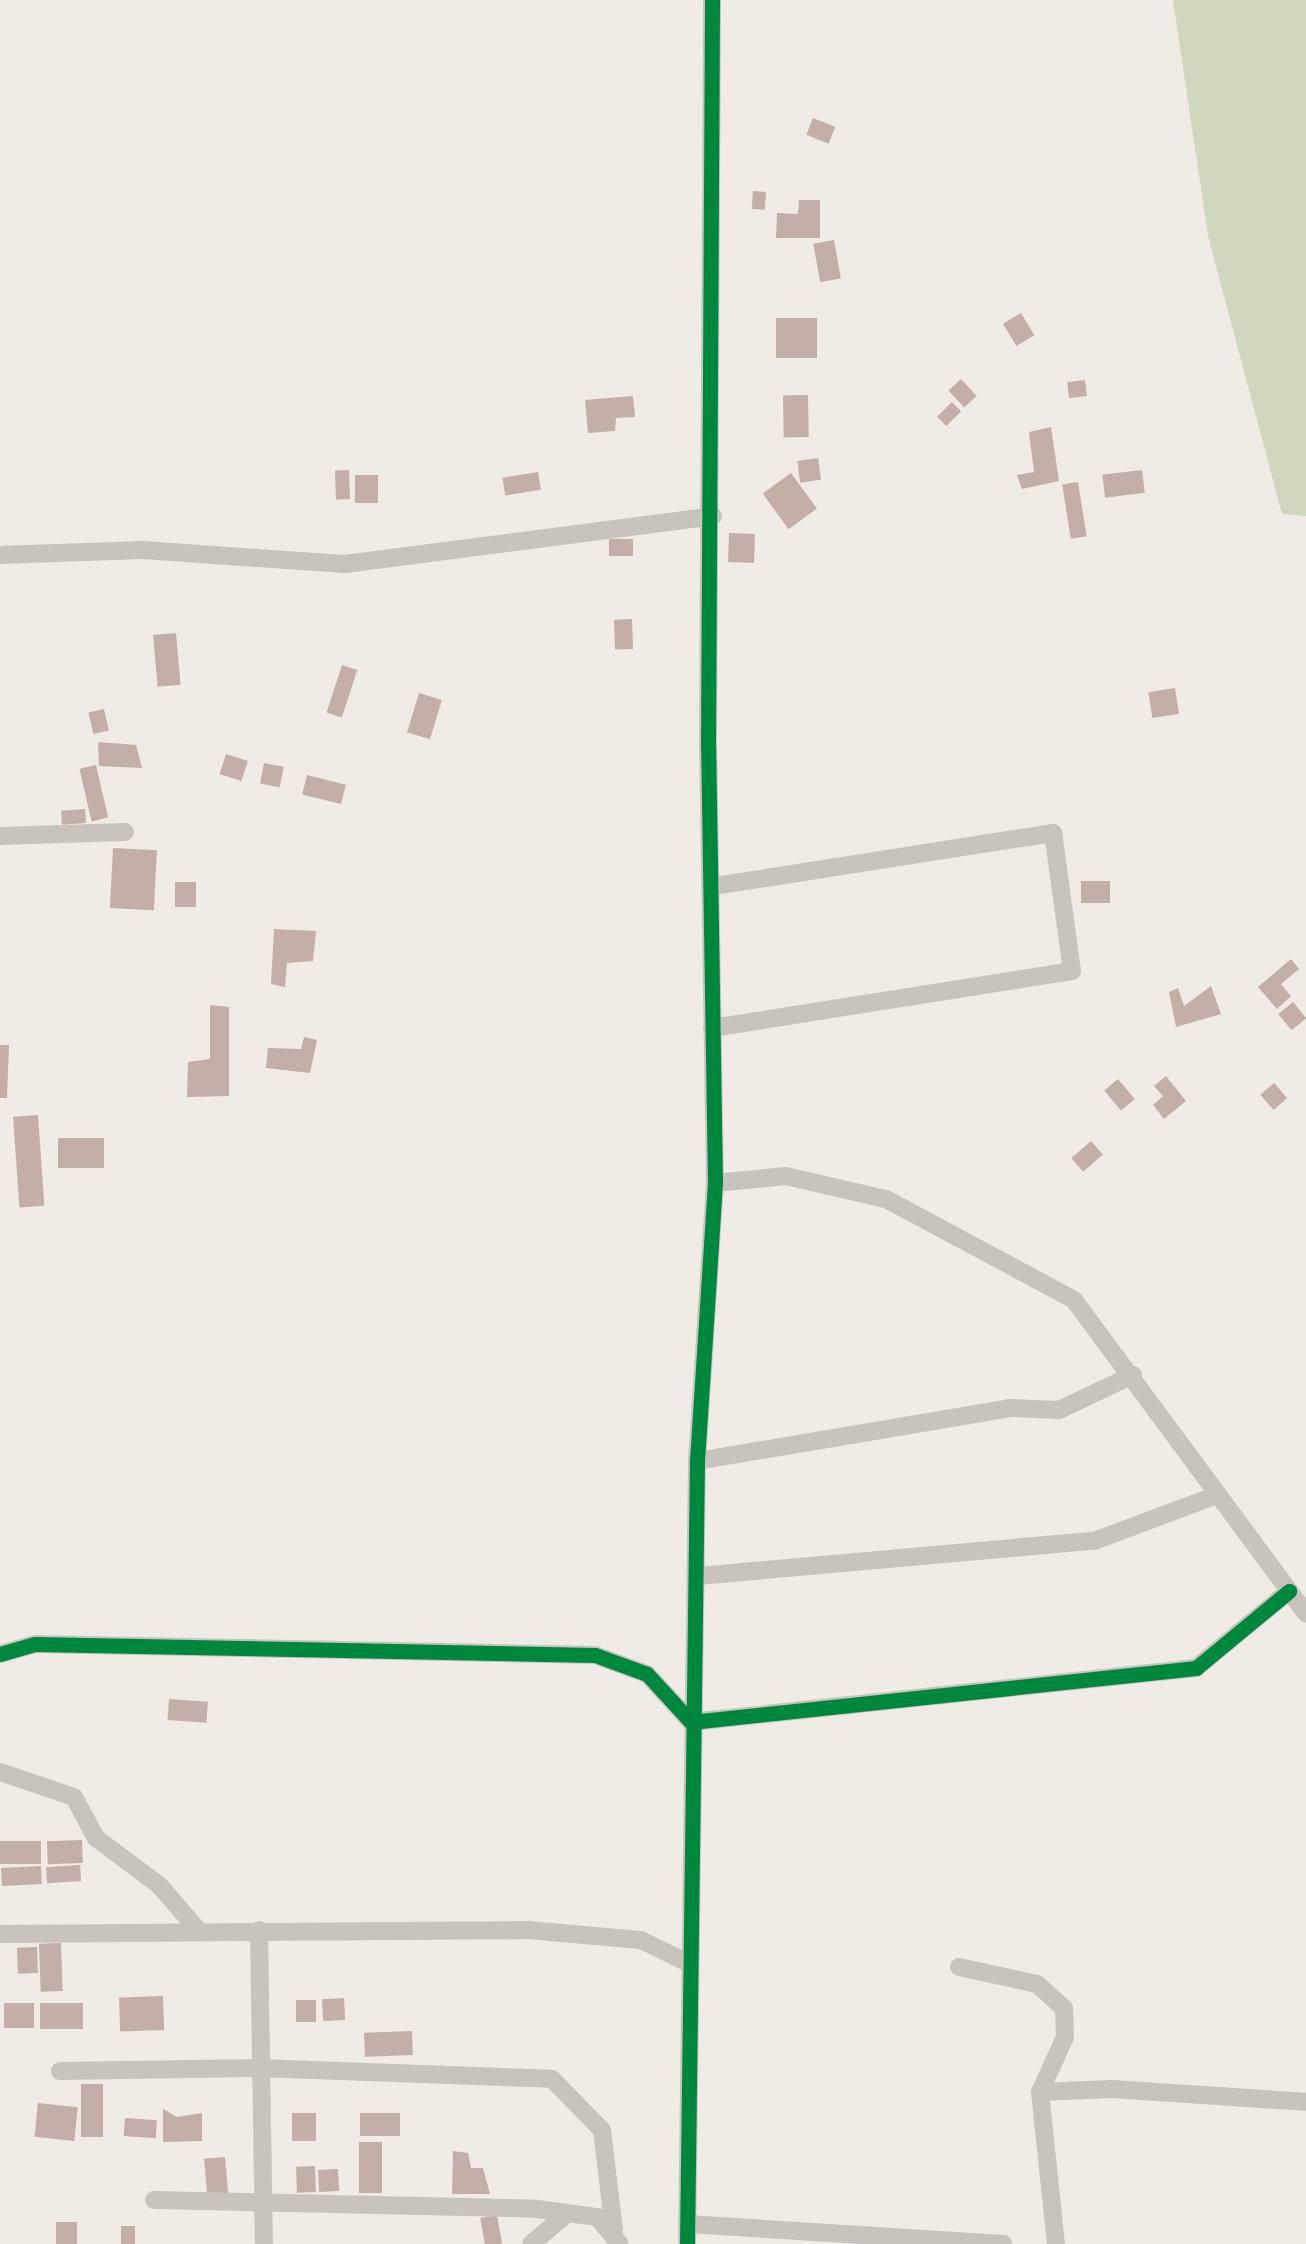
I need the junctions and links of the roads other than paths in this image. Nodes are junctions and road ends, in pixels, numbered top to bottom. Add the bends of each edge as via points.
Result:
1 (712, 0) edge
2 (713, 516) junction
3 (0, 556) edge
4 (125, 832) dead end
5 (0, 836) edge
6 (712, 886) junction
7 (712, 1028) junction
8 (715, 1183) junction
9 (1133, 1375) junction
10 (697, 1462) junction
11 (1217, 1495) junction
12 (698, 1576) junction
13 (1299, 1601) edge
14 (0, 1654) edge
15 (691, 1722) junction
16 (0, 1772) edge
17 (260, 1930) junction
18 (199, 1931) junction
19 (0, 1934) edge
20 (686, 1962) junction
21 (959, 1967) dead end
22 (258, 2068) junction
23 (60, 2071) dead end
24 (1040, 2092) junction
25 (1306, 2102) edge
26 (154, 2200) dead end
27 (260, 2206) junction
28 (568, 2213) junction
29 (687, 2224) junction
30 (617, 2237) edge
31 (264, 2244) edge
32 (531, 2244) edge
33 (687, 2244) edge
34 (1003, 2244) edge
35 (1056, 2244) edge

1 - 2 street
2 - 3 street via 344,564 143,550
2 - 6 street
4 - 5 street
6 - 7 street
6 - 7 street via 1053,833 1072,971
7 - 8 street
8 - 9 street via 786,1176 886,1198 1074,1300
8 - 10 street
9 - 10 street via 1059,1410 1008,1408
9 - 11 street
10 - 12 street
11 - 12 street via 1094,1541
11 - 13 street
12 - 15 street
13 - 15 street via 1196,1668
14 - 15 street via 35,1644 595,1655 648,1674
15 - 20 street
16 - 18 street via 74,1797 96,1838 159,1885
17 - 18 street
17 - 20 street via 528,1930 640,1940
17 - 22 street
18 - 19 street
20 - 29 street
21 - 24 street via 1037,1984 1064,2008 1064,2036
22 - 23 street
22 - 27 street
22 - 30 street via 558,2082 602,2130
24 - 25 street via 1112,2089
24 - 35 street
26 - 27 street
27 - 28 street
27 - 31 street
28 - 30 street
28 - 32 street
29 - 33 street
29 - 34 street

